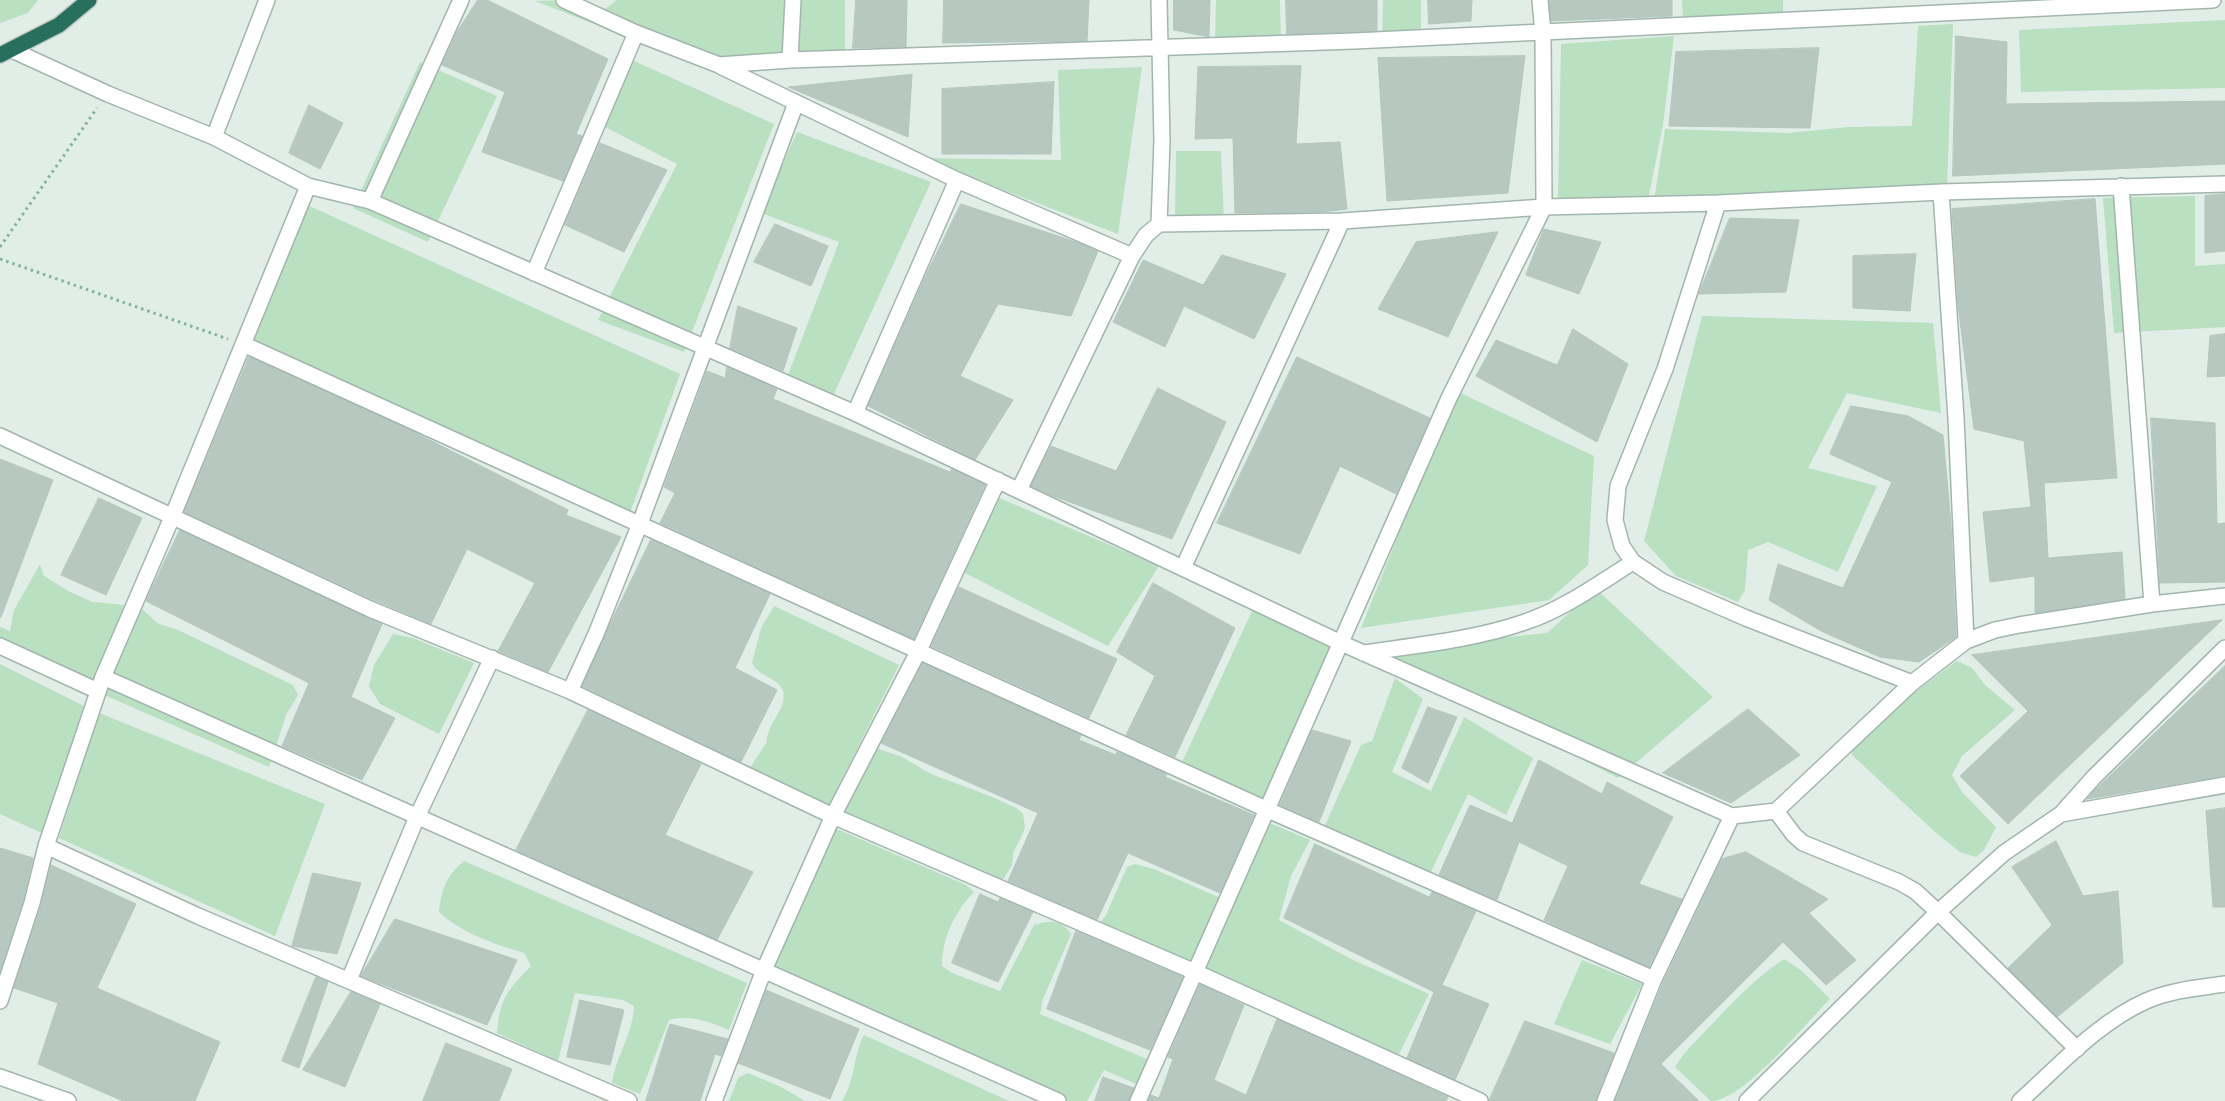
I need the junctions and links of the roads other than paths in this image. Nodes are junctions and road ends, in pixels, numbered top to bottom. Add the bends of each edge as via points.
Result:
1 (89, 0) edge
2 (267, 0) edge
3 (461, 0) edge
4 (564, 0) edge
5 (793, 0) edge
6 (1159, 0) edge
7 (1540, 0) edge
8 (2213, 0) edge
9 (1543, 32) junction
10 (636, 33) junction
11 (1162, 49) junction
12 (6, 52) edge
13 (790, 60) junction
14 (719, 65) junction
15 (796, 103) junction
16 (214, 137) junction
17 (957, 180) junction
18 (2225, 184) edge
19 (308, 186) junction
20 (2121, 186) junction
21 (1942, 192) junction
22 (370, 201) junction
23 (1718, 203) junction
24 (1544, 207) junction
25 (1342, 221) junction
26 (1159, 224) junction
27 (1132, 256) junction
28 (534, 272) junction
29 (243, 344) junction
30 (704, 347) junction
31 (855, 413) junction
32 (0, 436) edge
33 (998, 480) junction
34 (1019, 490) junction
35 (173, 515) junction
36 (639, 526) junction
37 (1632, 562) junction
38 (1183, 568) junction
39 (2225, 596) edge
40 (2152, 604) junction
41 (1966, 640) junction
42 (1341, 643) junction
43 (0, 646) edge
44 (2225, 648) edge
45 (918, 650) junction
46 (1363, 653) junction
47 (492, 658) junction
48 (1912, 683) junction
49 (101, 684) junction
50 (570, 691) junction
51 (2225, 785) edge
52 (1268, 810) junction
53 (1776, 811) junction
54 (2061, 814) junction
55 (833, 816) junction
56 (1732, 816) junction
57 (417, 817) junction
58 (46, 846) junction
59 (1938, 912) junction
60 (764, 970) junction
61 (1195, 972) junction
62 (1654, 979) junction
63 (349, 980) junction
64 (2225, 984) edge
65 (0, 1001) edge
66 (2077, 1049) junction
67 (0, 1077) edge
68 (68, 1101) edge
69 (629, 1101) edge
70 (714, 1101) edge
71 (1058, 1101) edge
72 (1138, 1101) edge
73 (1480, 1101) edge
74 (1605, 1101) edge
75 (1747, 1101) edge
76 (2020, 1101) edge

1 - 12 highway via 58,25
2 - 16 street
3 - 22 street
4 - 10 street
5 - 13 street
6 - 11 street
7 - 9 street
8 - 9 street
9 - 11 street
9 - 24 street
10 - 14 street
10 - 28 street
11 - 13 street
11 - 26 street
12 - 16 street
13 - 14 street
14 - 15 street
15 - 17 street
15 - 30 street
16 - 19 street
17 - 27 street
17 - 31 street
18 - 20 street
19 - 22 street
19 - 29 street
20 - 21 street
20 - 40 street
21 - 23 street
21 - 41 street
22 - 28 street
23 - 24 street
23 - 37 street via 1665,368 1618,486 1615,520 1622,546
24 - 25 street
24 - 42 street via 1449,398
25 - 26 street
25 - 38 street
26 - 27 street via 1146,234
27 - 34 street
28 - 30 street
29 - 35 street
29 - 36 street
30 - 31 street
30 - 36 street
31 - 33 street
32 - 35 street
33 - 34 street
33 - 45 street
34 - 38 street
35 - 47 street via 370,609
35 - 49 street
36 - 45 street
36 - 50 street
37 - 46 street via 1573,600 1527,622 1482,635
37 - 48 street via 1663,582 1746,618
38 - 42 street
39 - 40 street
40 - 41 street via 2019,625
41 - 48 street
42 - 46 street
42 - 52 street
43 - 49 street
44 - 54 street via 2094,777
45 - 52 street
45 - 55 street
46 - 56 street
47 - 50 street
47 - 57 street
48 - 53 street
49 - 57 street
49 - 58 street
50 - 55 street
51 - 54 street
52 - 61 street
52 - 62 street
53 - 56 street
53 - 59 street via 1803,843 1900,882
54 - 59 street via 2004,853
55 - 60 street
55 - 61 street
56 - 62 street
57 - 60 street
57 - 63 street
58 - 63 street via 198,916
58 - 65 street via 32,903
59 - 66 street
59 - 75 street
60 - 70 street
60 - 71 street
61 - 72 street
61 - 73 street
62 - 74 street
63 - 69 street
64 - 66 street via 2176,991 2147,1001 2100,1028
66 - 76 street
67 - 68 street

